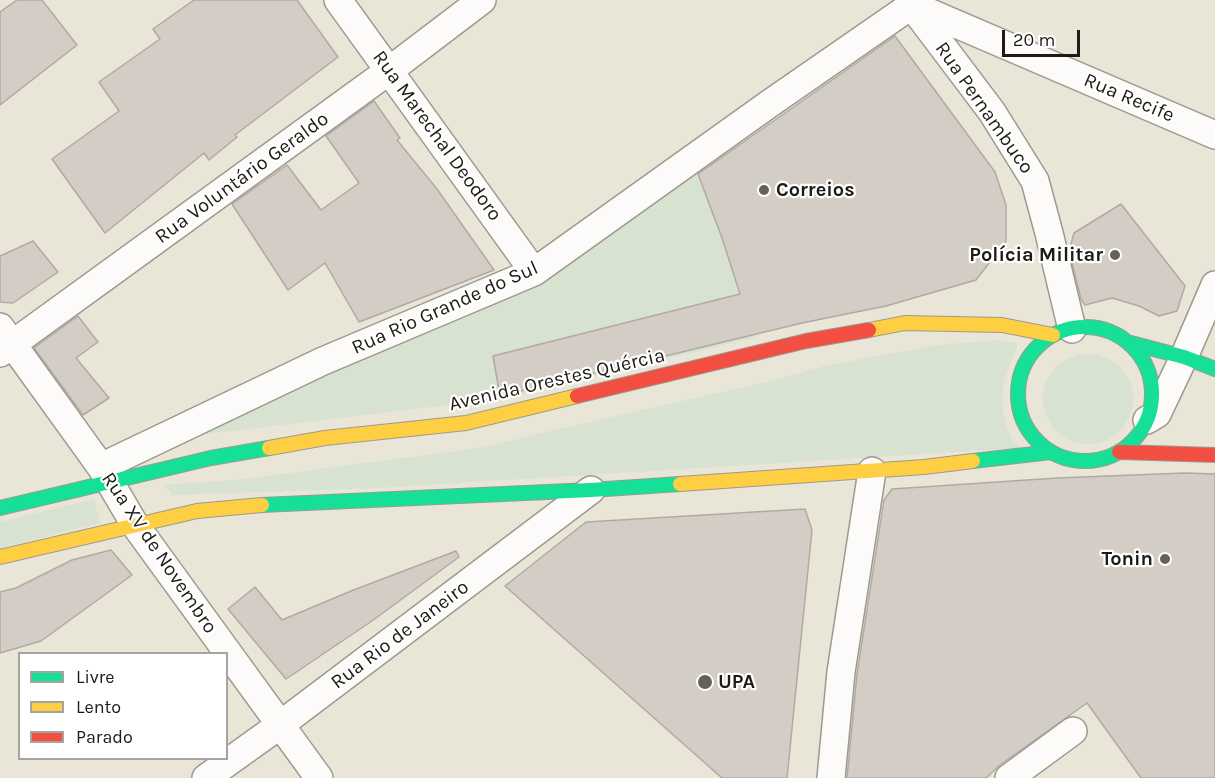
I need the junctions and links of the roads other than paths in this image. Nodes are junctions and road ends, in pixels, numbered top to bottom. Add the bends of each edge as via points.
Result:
1 (339, 0) edge
2 (482, 0) edge
3 (910, 3) edge
4 (390, 70) junction
5 (1215, 135) edge
6 (534, 272) junction
7 (1215, 285) edge
8 (1062, 332) junction
9 (4, 341) edge
10 (1127, 342) junction
11 (1184, 357) junction
12 (1215, 369) edge
13 (1147, 420) junction
14 (1052, 452) junction
15 (1119, 452) junction
16 (1215, 455) edge
17 (872, 471) junction
18 (106, 475) junction
19 (591, 490) junction
20 (0, 508) edge
21 (135, 525) junction
22 (0, 557) edge
23 (227, 652) edge
24 (228, 653) edge
25 (280, 725) junction
26 (1073, 731) dead end
27 (206, 778) edge
28 (319, 778) edge
29 (831, 778) edge
30 (1009, 778) edge

1 - 4 street, Rua Marechal Deodoro
2 - 4 street, Rua Voluntário Geraldo
3 - 5 street, Rua Recife
3 - 6 street, Rua Rio Grande do Sul
3 - 8 street, Rua Pernambuco via 992,112 1035,182 1049,233
4 - 6 street, Rua Marechal Deodoro
4 - 9 street, Rua Voluntário Geraldo
6 - 18 street, Rua Rio Grande do Sul via 323,361
7 - 11 street
8 - 10 main road via 1091,327
8 - 14 main road via 1037,347 1018,383 1024,423 1036,440
8 - 18 main road, Avenida Orestes Quércia via 1002,325 905,323 806,341 466,423 325,438
9 - 18 street, Rua XV de Novembro
10 - 11 main road
10 - 13 main road via 1142,358 1150,377 1152,399
11 - 12 main road
11 - 13 street via 1157,414
13 - 15 main road via 1135,439
14 - 15 main road via 1073,460 1096,460
14 - 17 main road
15 - 16 main road
17 - 19 main road
17 - 29 street via 841,672
18 - 20 main road, Avenida Orestes Quércia
18 - 21 street, Rua XV de Novembro
19 - 21 main road via 270,504 197,511
19 - 25 street, Rua Rio de Janeiro
21 - 22 main road
21 - 23 street, Rua XV de Novembro
24 - 25 street, Rua XV de Novembro
25 - 27 street, Rua Rio de Janeiro
25 - 28 street, Rua XV de Novembro
26 - 30 street

